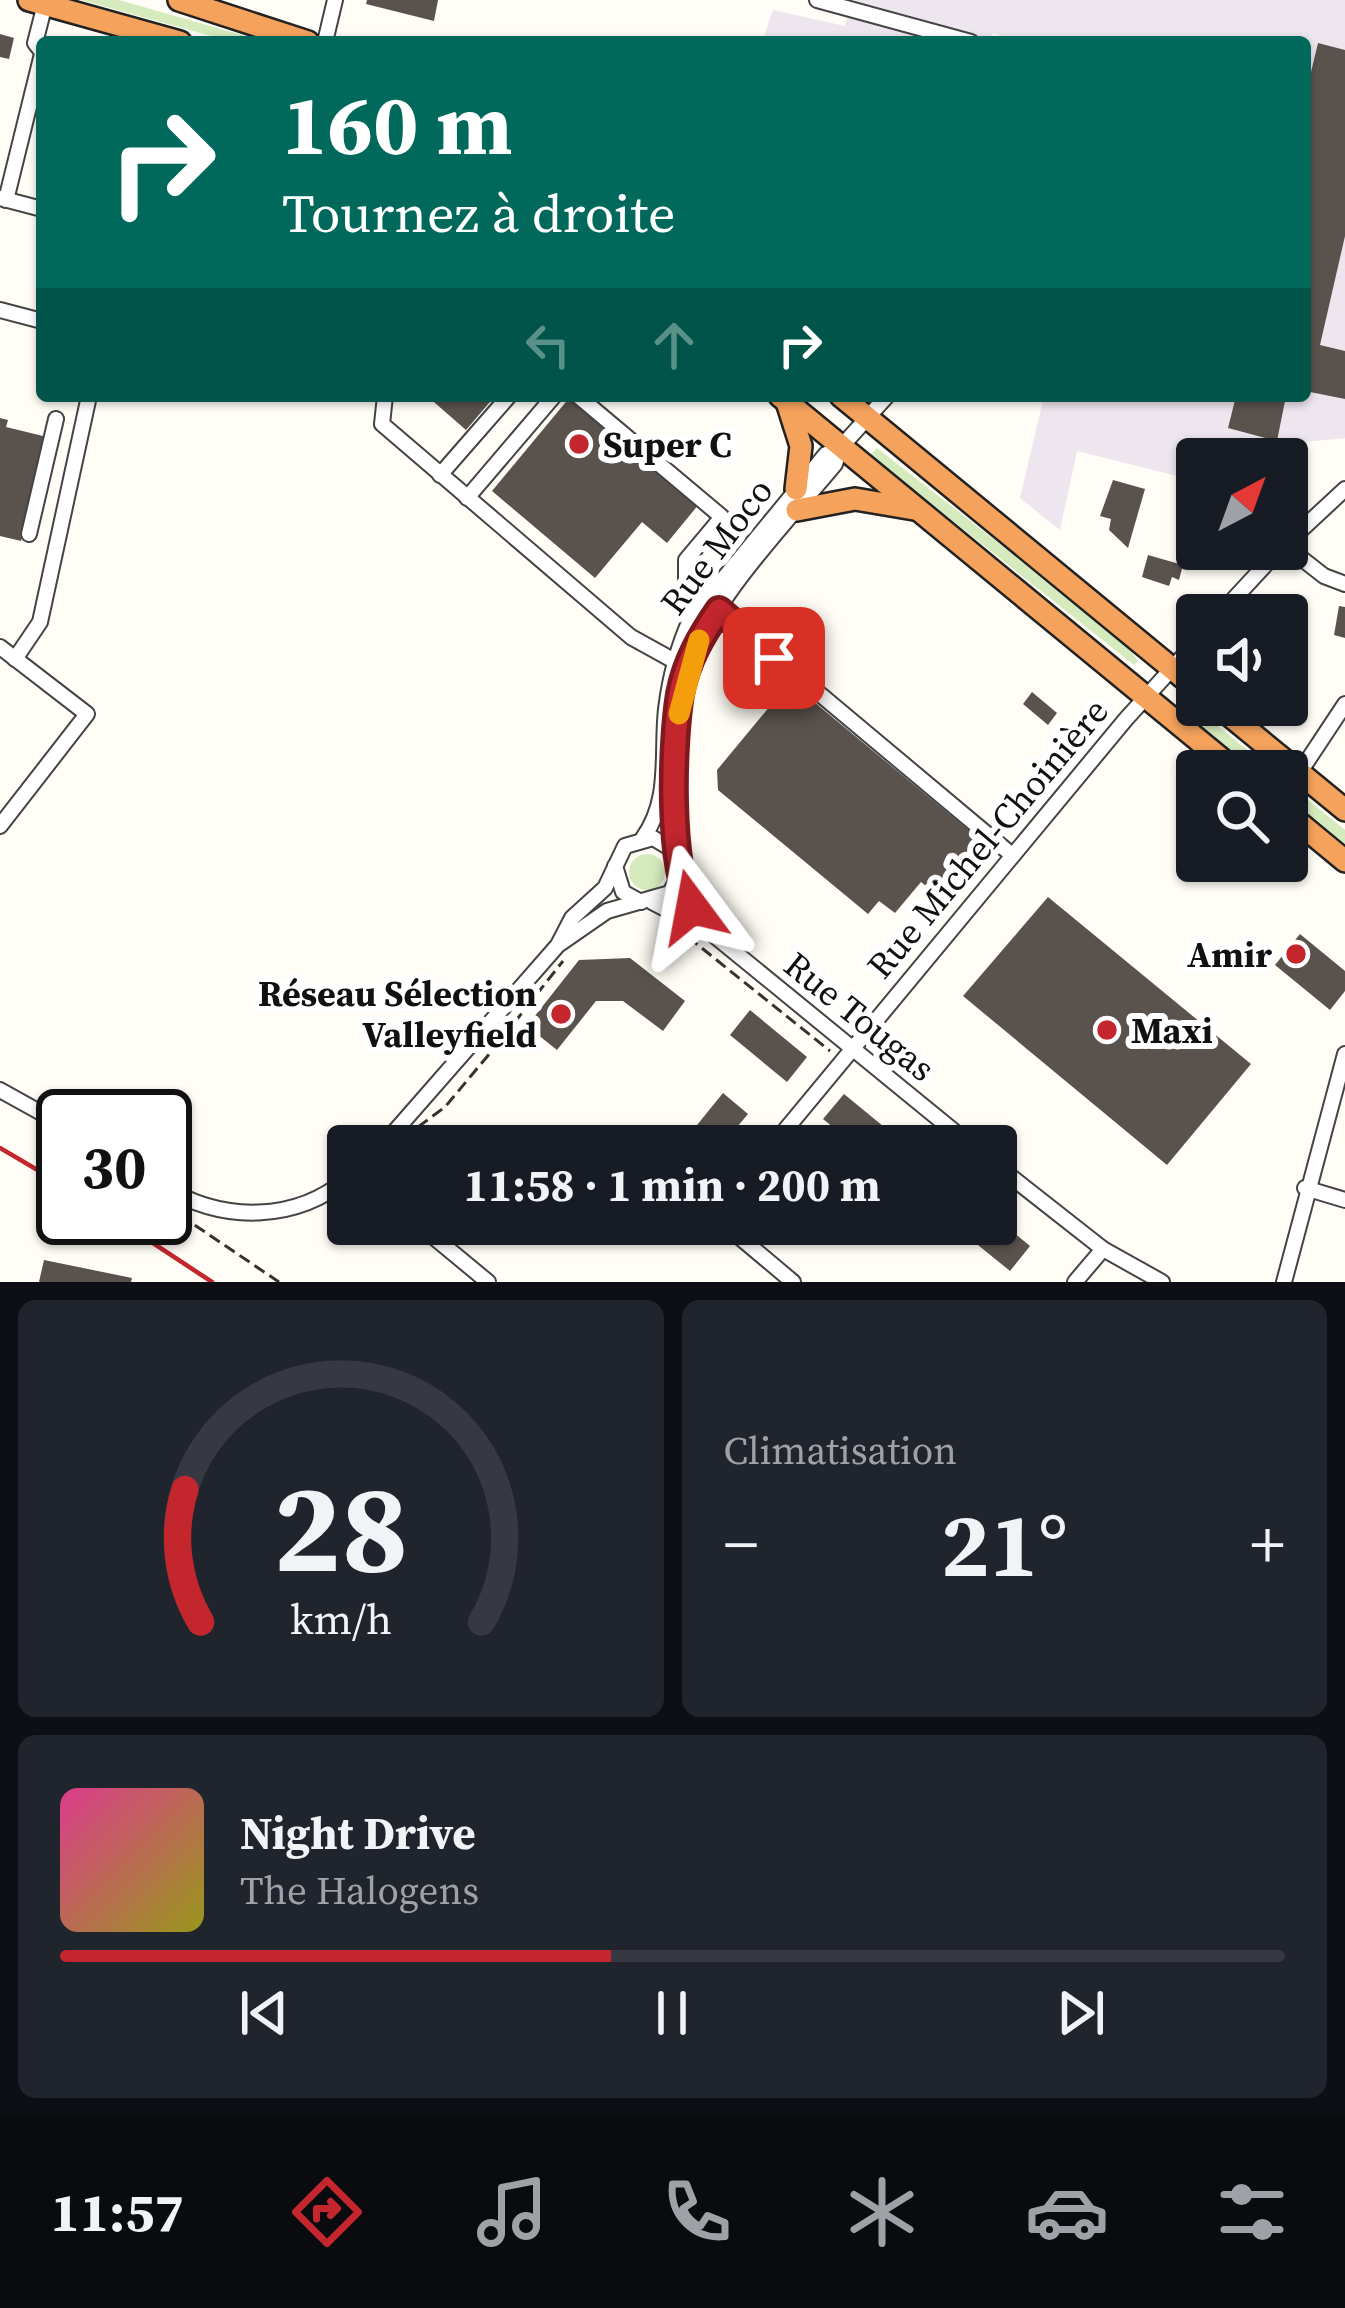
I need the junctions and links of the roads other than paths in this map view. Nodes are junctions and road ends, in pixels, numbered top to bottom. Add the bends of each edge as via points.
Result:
1 (179, 0) edge
2 (335, 0) edge
3 (817, 0) edge
4 (37, 2) edge
5 (112, 33) edge
6 (290, 36) edge
7 (326, 36) edge
8 (955, 36) edge
9 (36, 44) edge
10 (36, 75) edge
11 (3, 199) edge
12 (36, 207) edge
13 (0, 310) edge
14 (36, 317) edge
15 (88, 402) edge
16 (384, 402) edge
17 (504, 402) edge
18 (549, 402) edge
19 (585, 402) edge
20 (784, 402) edge
21 (787, 402) edge
22 (848, 402) edge
23 (881, 402) edge
24 (867, 417) junction
25 (56, 419) dead end
26 (841, 446) junction
27 (440, 475) junction
28 (1345, 489) edge
29 (466, 498) junction
30 (796, 500) junction
31 (917, 510) junction
32 (1308, 524) edge
33 (29, 534) dead end
34 (1308, 564) edge
35 (1262, 570) edge
36 (1345, 584) edge
37 (1239, 594) edge
38 (706, 598) junction
39 (719, 610) junction
40 (0, 647) edge
41 (15, 659) junction
42 (682, 664) junction
43 (1176, 666) edge
44 (1173, 670) junction
45 (1176, 672) edge
46 (1145, 697) junction
47 (1345, 704) edge
48 (1243, 726) edge
49 (1210, 750) edge
50 (1273, 750) edge
51 (1308, 757) edge
52 (1308, 779) edge
53 (1345, 810) edge
54 (0, 826) edge
55 (1308, 830) edge
56 (643, 838) junction
57 (1012, 855) junction
58 (1345, 861) edge
59 (615, 863) junction
60 (679, 871) junction
61 (646, 902) junction
62 (710, 932) junction
63 (562, 951) junction
64 (850, 1047) junction
65 (1345, 1054) edge
66 (0, 1090) edge
67 (36, 1110) edge
68 (401, 1125) edge
69 (789, 1125) edge
70 (946, 1125) edge
71 (1017, 1181) edge
72 (1306, 1188) junction
73 (327, 1192) edge
74 (192, 1197) edge
75 (1345, 1200) edge
76 (443, 1245) edge
77 (749, 1245) edge
78 (1103, 1249) junction
79 (488, 1282) edge
80 (793, 1282) edge
81 (1075, 1282) edge
82 (1162, 1282) edge
83 (1284, 1282) edge

1 - 6 highway
2 - 7 street
3 - 8 street
4 - 5 highway
4 - 9 street
10 - 11 street
11 - 12 street
13 - 14 street
15 - 41 street via 40,622
16 - 27 street via 382,424
17 - 27 street
18 - 29 street
19 - 38 street via 722,517 684,568 686,582
20 - 30 highway via 801,440
21 - 26 highway
22 - 24 highway
23 - 24 street, Rue Moco
24 - 26 street, Rue Moco
24 - 44 highway
25 - 33 street
26 - 30 street, Rue Moco via 835,464
26 - 31 highway
27 - 29 street
28 - 32 street
29 - 42 street via 631,637
30 - 31 highway
30 - 38 street, Rue Moco
30 - 39 street, Rue Moco
31 - 46 highway
34 - 36 street
35 - 37 street
38 - 39 street
38 - 42 street, Rue Moco via 692,617
39 - 42 street, Rue Moco
39 - 57 street
40 - 41 street
41 - 54 street via 87,714
42 - 56 street, Rue Moco via 666,710 661,806
42 - 60 street, Rue Moco
43 - 44 street, Rue Michel-Choinière
44 - 45 highway
44 - 46 street, Rue Michel-Choinière
46 - 49 highway
46 - 57 street, Rue Michel-Choinière
47 - 51 street
48 - 50 highway
52 - 53 highway
55 - 58 highway
56 - 59 street, Rue Moco via 625,846
56 - 60 street via 662,842
57 - 64 street, Rue Michel-Choinière
59 - 61 street via 617,884
59 - 63 street, Rue Moco via 605,889 572,918
60 - 61 street, Rue Moco via 670,893
60 - 62 street, Rue Tougas
61 - 62 street, Rue Tougas
61 - 63 street, Rue Moco via 608,911
62 - 64 street, Rue Tougas
63 - 68 street, Rue Moco
64 - 69 street, Rue Michel-Choinière
64 - 70 street, Rue Tougas
65 - 72 street
66 - 67 street
71 - 78 street
72 - 75 street
72 - 83 street
73 - 74 street via 278,1214
76 - 79 street
77 - 80 street
78 - 81 street
78 - 82 street

